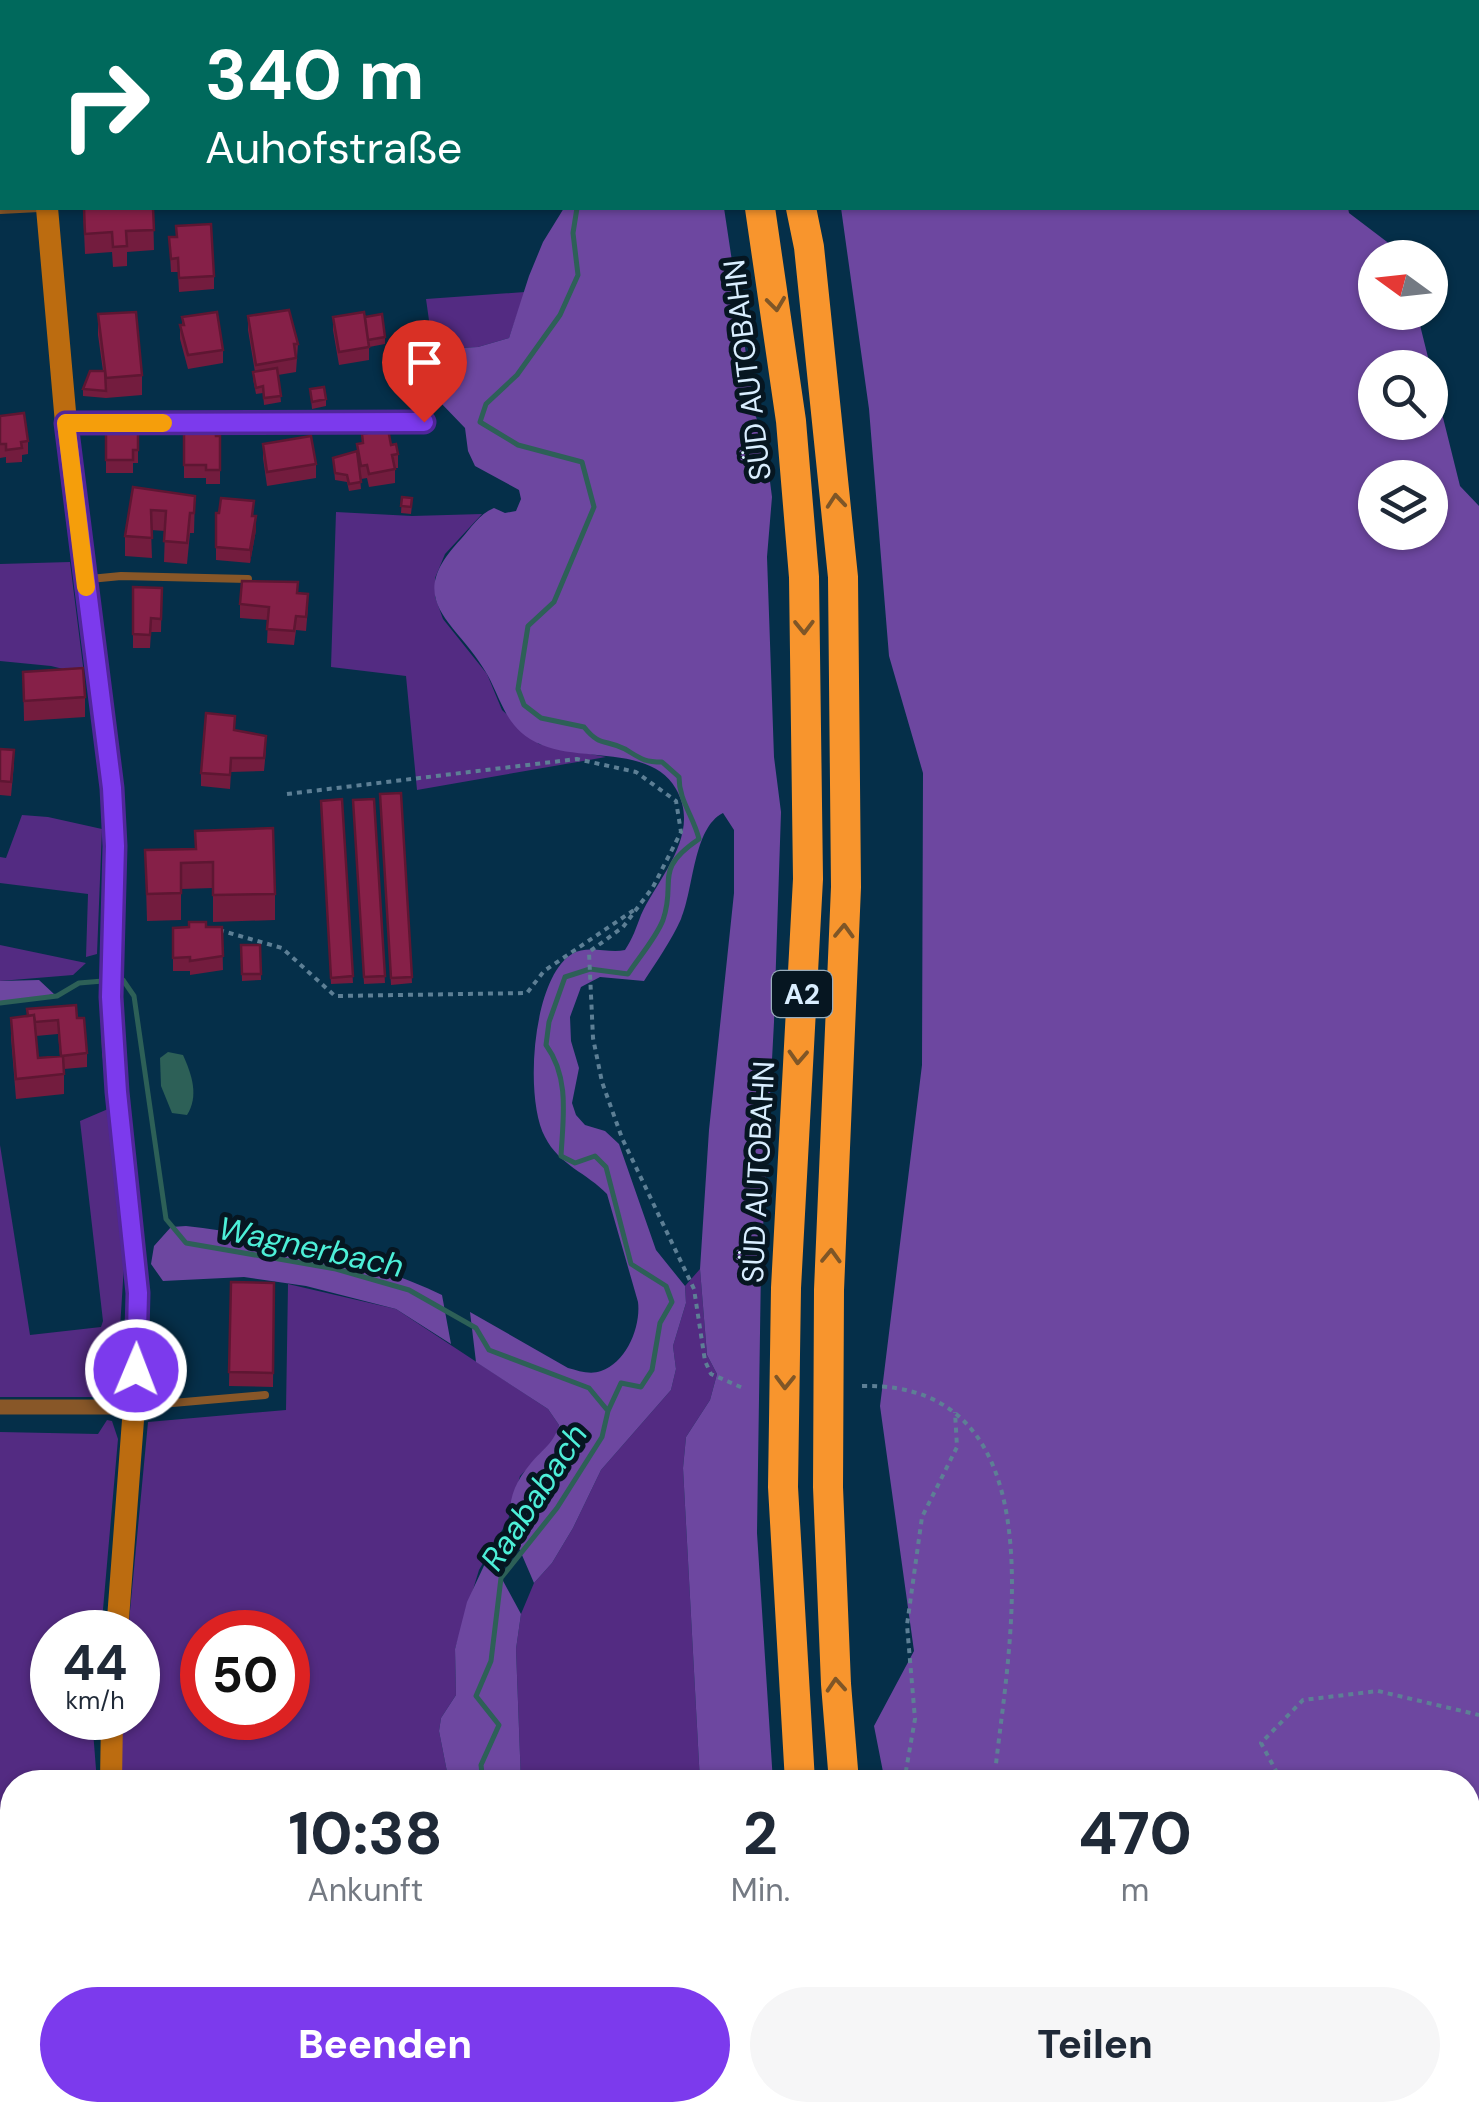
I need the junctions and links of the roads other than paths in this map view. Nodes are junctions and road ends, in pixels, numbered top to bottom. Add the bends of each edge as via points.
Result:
1 (47, 210) edge
2 (760, 210) edge
3 (801, 210) edge
4 (424, 422) dead end
5 (66, 423) junction
6 (85, 579) junction
7 (248, 579) edge
8 (265, 1396) dead end
9 (0, 1406) edge
10 (134, 1407) junction
11 (119, 1610) edge
12 (112, 1740) edge
13 (111, 1770) edge
14 (799, 1770) edge
15 (843, 1770) edge

1 - 5 main road
2 -> 14 highway, SÜD AUTOBAHN / A2 via 791,421 804,578 808,879 786,1288 783,1487
15 -> 3 highway, A2 via 828,1487 846,887 843,577
4 - 5 street
5 - 6 main road
6 - 7 lane
6 - 10 main road via 112,788 111,997 138,1293
8 - 10 lane
9 - 10 street
10 - 11 main road
12 - 13 main road

